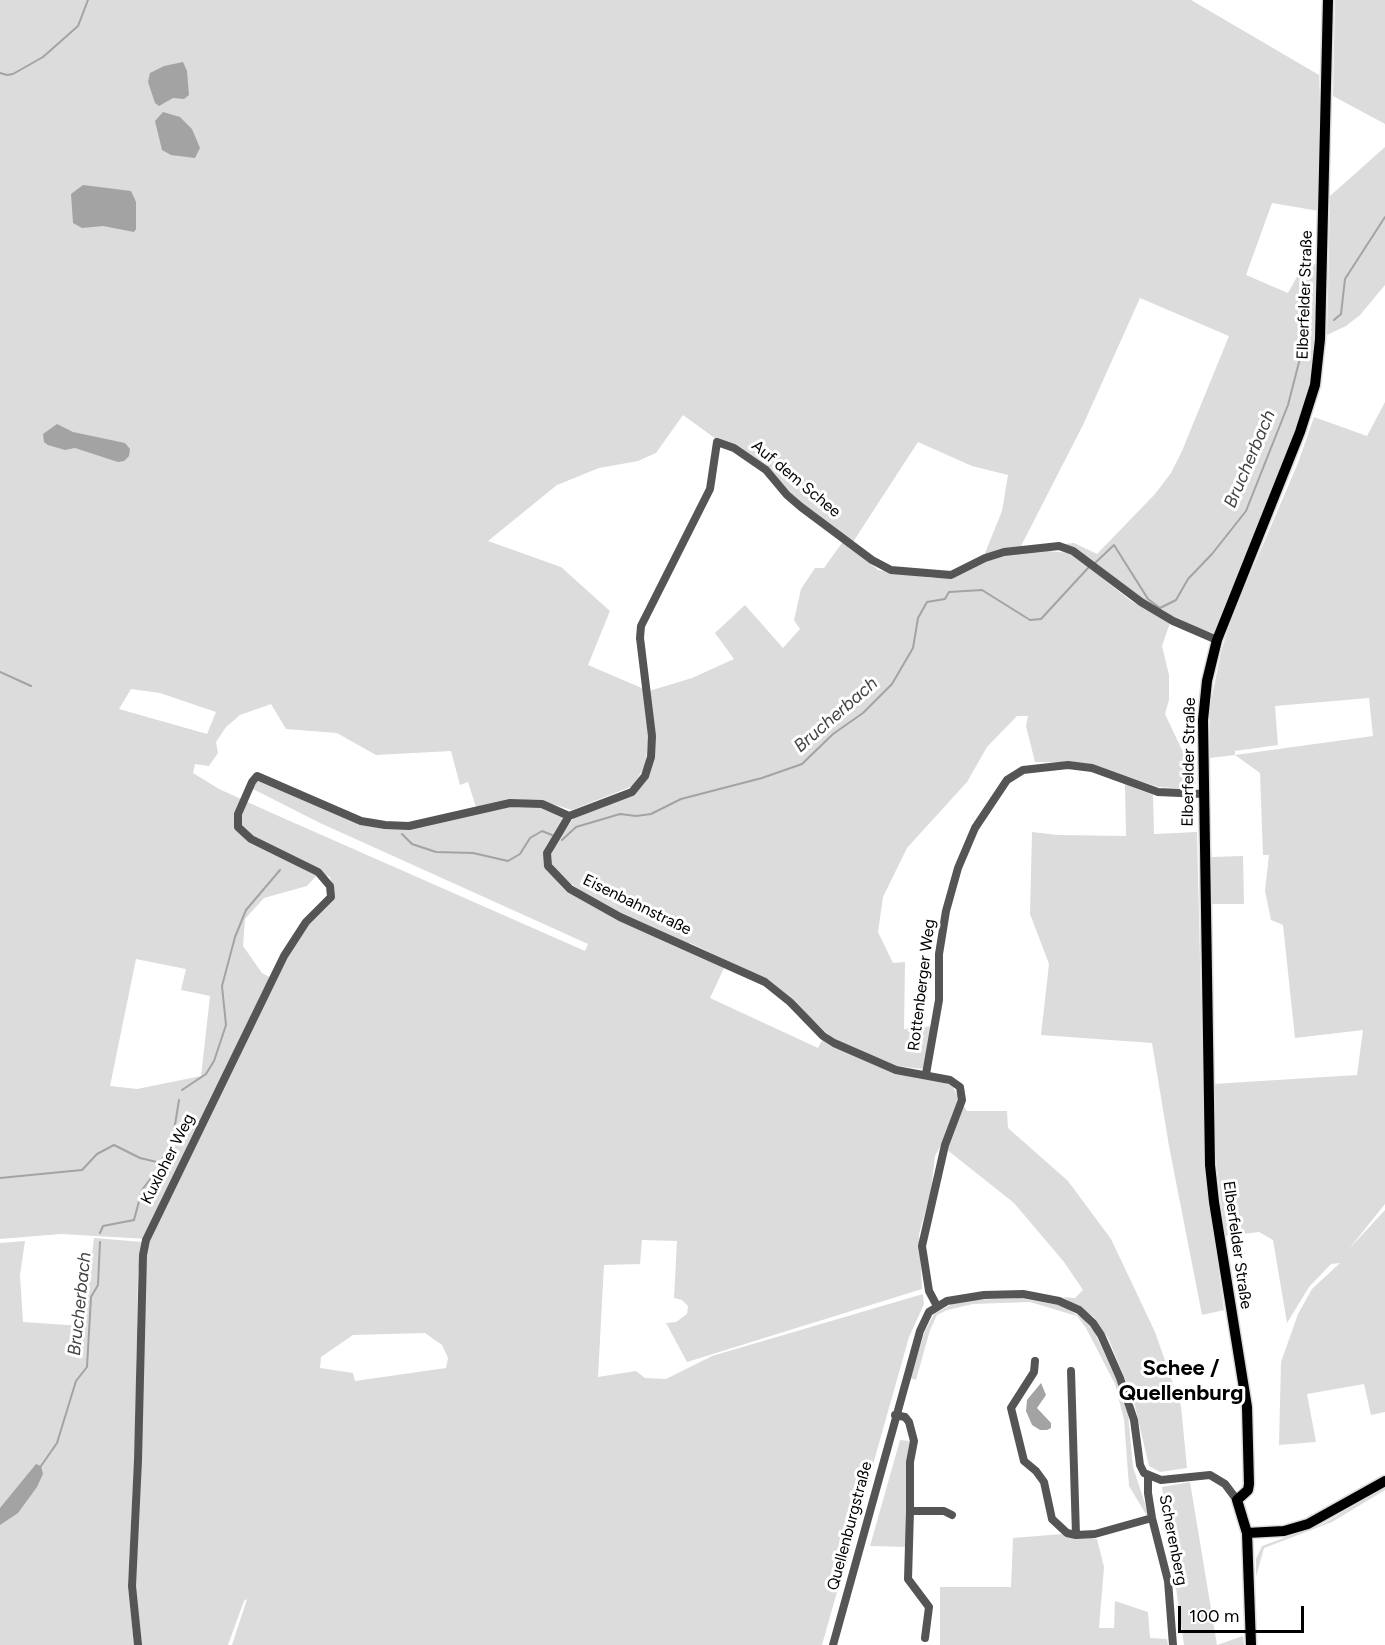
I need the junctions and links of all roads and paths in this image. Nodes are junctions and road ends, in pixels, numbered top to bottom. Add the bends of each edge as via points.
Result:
1 (1328, 0) edge
2 (1217, 640) junction
3 (1203, 794) junction
4 (569, 816) junction
5 (926, 1074) junction
6 (947, 1301) joint
7 (937, 1306) junction
8 (1035, 1361) dead end
9 (1071, 1371) dead end
10 (895, 1414) junction
11 (1149, 1477) junction
12 (1385, 1481) edge
13 (1237, 1500) junction
14 (910, 1511) junction
15 (952, 1515) dead end
16 (1152, 1518) junction
17 (1247, 1533) junction
18 (1076, 1535) junction
19 (925, 1638) dead end
20 (138, 1645) edge
21 (833, 1645) edge
22 (1173, 1645) edge
23 (1251, 1645) edge

1 - 2 main road, Elberfelder Straße via 1320,339 1315,385
2 - 3 main road, Elberfelder Straße via 1204,700
2 - 4 street, Auf dem Schee via 1141,602 1073,551 1059,546 1004,552 951,575 891,570 801,507 766,470 734,448 717,442 710,489 641,626 652,736 645,776 632,792
3 - 5 street, Rottenberger Weg via 1158,792 1092,768 1068,765 1023,770 1007,780 981,815 952,889 939,954 939,1000
3 - 13 main road, Elberfelder Straße via 1210,1165 1247,1416 1249,1484
4 - 5 street, Eisenbahnstraße via 548,853 548,866 570,889 620,917 765,982 834,1043 896,1070
4 - 20 street, Kuxloher Weg via 542,804 510,803 410,826 385,825 361,821 256,776 238,814 238,827 251,839 318,872 330,886 331,897 306,922 284,956 146,1240 132,1586
5 - 7 street, Rottenberger Weg via 956,1083 962,1100 945,1145 922,1246 929,1291
6 - 7 street, Quellenburgstraße
6 - 11 street, Scherenberg via 984,1294 1023,1294 1059,1300 1086,1316 1106,1344 1126,1391 1140,1465
7 - 10 street, Quellenburgstraße via 922,1326
8 - 18 street via 1034,1372 1011,1408 1024,1461 1044,1482 1052,1519 1067,1533
9 - 18 street
10 - 14 street via 909,1422 914,1441
10 - 21 street, Quellenburgstraße
11 - 13 street via 1161,1480 1201,1474 1219,1478
11 - 16 street, Scherenberg
12 - 17 main road via 1308,1524 1284,1531
13 - 17 main road
14 - 15 street via 944,1511
14 - 19 street via 908,1579 929,1607
16 - 18 street via 1095,1534
16 - 22 street, Scherenberg via 1168,1581
17 - 23 main road

